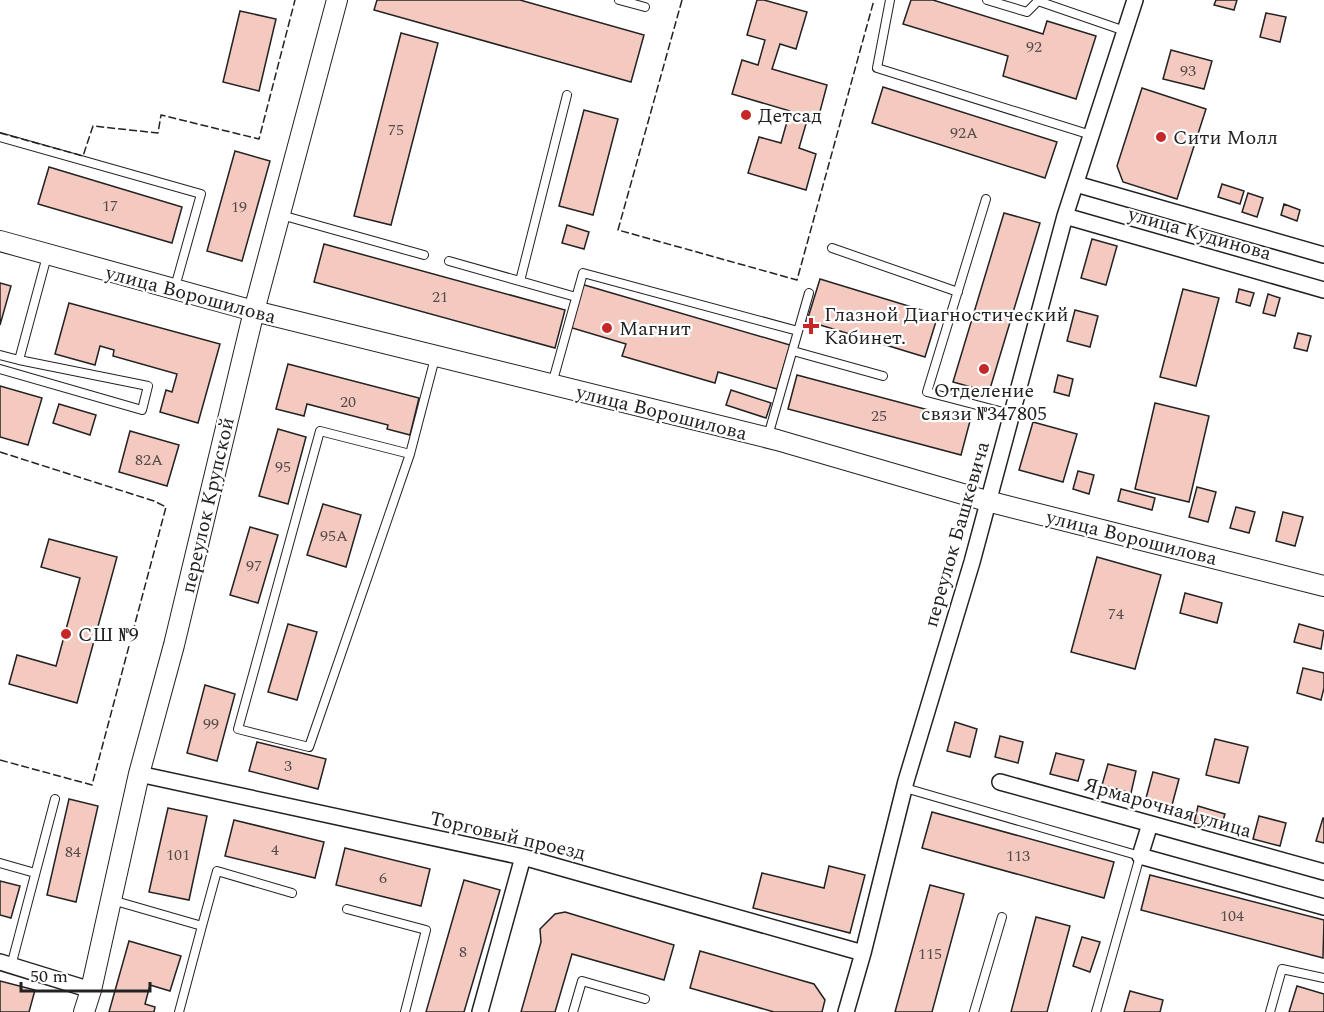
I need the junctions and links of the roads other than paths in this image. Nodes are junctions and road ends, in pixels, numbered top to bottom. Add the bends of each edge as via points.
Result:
1 (337, 0) edge
2 (619, 0) edge
3 (890, 0) edge
4 (987, 0) edge
5 (1135, 0) edge
6 (645, 7) dead end
7 (1125, 31) junction
8 (567, 95) dead end
9 (1091, 135) junction
10 (0, 137) edge
11 (1076, 184) junction
12 (986, 199) dead end
13 (279, 215) junction
14 (1065, 216) junction
15 (0, 241) edge
16 (832, 248) dead end
17 (47, 254) junction
18 (424, 255) dead end
19 (1324, 255) edge
20 (449, 261) dead end
21 (520, 281) junction
22 (174, 290) junction
23 (1324, 290) edge
24 (958, 292) junction
25 (809, 293) dead end
26 (576, 297) junction
27 (254, 311) junction
28 (798, 331) junction
29 (792, 351) junction
30 (0, 354) edge
31 (435, 356) junction
32 (19, 360) junction
33 (0, 369) edge
34 (882, 376) dead end
35 (552, 386) junction
36 (1011, 414) junction
37 (767, 437) junction
38 (410, 454) junction
39 (987, 501) junction
40 (1324, 586) edge
41 (139, 774) junction
42 (1000, 782) dead end
43 (905, 788) junction
44 (55, 799) dead end
45 (1150, 824) junction
46 (1140, 856) junction
47 (523, 857) junction
48 (0, 863) edge
49 (1324, 872) edge
50 (35, 873) junction
51 (292, 893) dead end
52 (111, 900) junction
53 (1324, 907) edge
54 (347, 909) dead end
55 (1002, 917) dead end
56 (202, 926) junction
57 (863, 953) junction
58 (6, 964) edge
59 (1324, 978) edge
60 (91, 990) junction
61 (645, 999) dead end
62 (84, 1012) edge
63 (179, 1012) edge
64 (405, 1012) edge
65 (480, 1012) edge
66 (573, 1012) edge
67 (846, 1012) edge
68 (974, 1012) edge
69 (1096, 1012) edge
70 (1270, 1012) edge

1 - 13 street, переулок Крупской
2 - 6 lane
3 - 9 lane via 877,68
4 - 7 lane via 1027,12 1038,1
5 - 7 street, переулок Башкевича
7 - 9 street, переулок Башкевича
8 - 21 lane
9 - 11 street, переулок Башкевича
10 - 22 lane via 201,194
11 - 14 street, переулок Башкевича
11 - 19 street, улица Кудинова
12 - 24 lane
13 - 18 lane
13 - 27 street, переулок Крупской
14 - 23 street, улица Кудинова
14 - 36 street, переулок Башкевича
15 - 17 street, улица Ворошилова
16 - 24 lane
17 - 22 street, улица Ворошилова
17 - 32 lane
20 - 21 lane
21 - 26 lane
22 - 27 street, улица Ворошилова
24 - 36 lane via 927,392
25 - 28 lane
26 - 28 lane via 583,273
26 - 35 lane
27 - 31 street, улица Ворошилова
27 - 41 street, переулок Крупской
28 - 29 lane
29 - 34 lane
29 - 37 lane
30 - 32 lane
31 - 35 street, улица Ворошилова
31 - 38 lane
32 - 33 lane via 148,386 142,410
35 - 37 street, улица Ворошилова
36 - 39 street, переулок Башкевича
37 - 39 street, улица Ворошилова
38 - 38 lane via 320,431 238,729 309,747
39 - 40 street, улица Ворошилова
39 - 43 street, переулок Башкевича
41 - 47 street, Торговый проезд
41 - 52 street, переулок Крупской
42 - 45 street, Ярмарочная улица
43 - 46 lane
43 - 57 street, переулок Башкевича
44 - 50 lane
45 - 46 street
45 - 49 street, Ярмарочная улица
46 - 53 street
46 - 69 lane
47 - 57 street, Торговый проезд
47 - 65 street
48 - 50 lane
50 - 58 lane
51 - 56 lane via 217,871
52 - 56 lane
52 - 60 street, переулок Крупской
54 - 64 lane via 426,930
55 - 68 lane
56 - 63 lane
57 - 67 street, переулок Башкевича
58 - 60 street
59 - 70 lane via 1282,969
60 - 62 street, переулок Крупской
61 - 66 lane via 582,981

